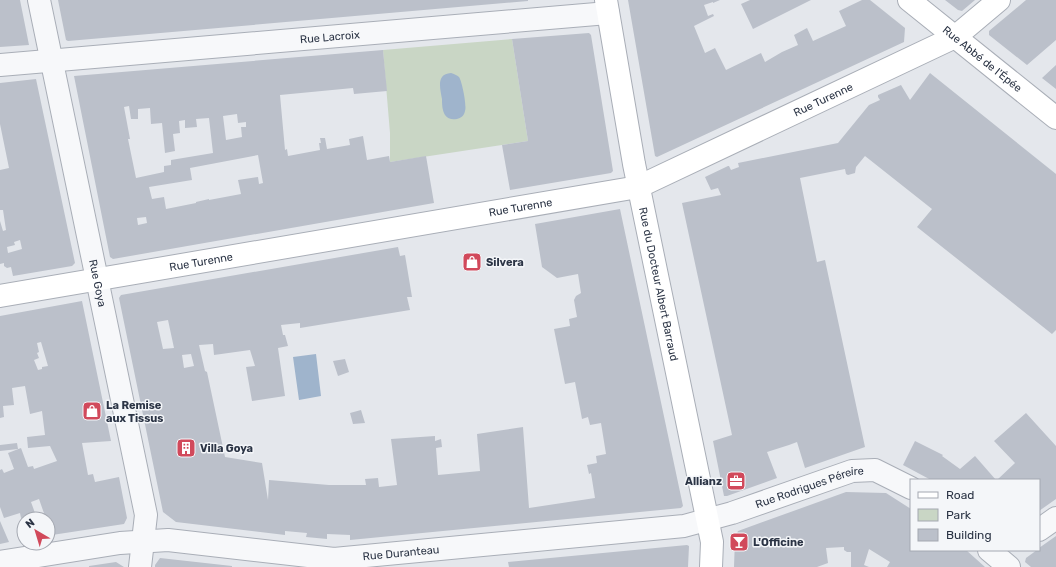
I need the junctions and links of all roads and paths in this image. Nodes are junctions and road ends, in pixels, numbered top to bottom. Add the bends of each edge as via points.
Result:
1 (39, 0) edge
2 (909, 0) edge
3 (999, 0) edge
4 (607, 6) edge
5 (955, 37) junction
6 (51, 60) junction
7 (0, 65) edge
8 (1056, 118) edge
9 (638, 187) junction
10 (96, 280) junction
11 (0, 296) edge
12 (910, 488) edge
13 (1056, 518) edge
14 (707, 520) junction
15 (1040, 529) edge
16 (142, 542) junction
17 (0, 562) edge
18 (140, 567) edge
19 (711, 567) edge

1 - 6 street, Rue Goya
2 - 5 street, Rue Abbé de l'Épée
3 - 5 street, Rue Turenne
4 - 6 street, Rue Lacroix
4 - 9 street, Rue du Docteur Albert Barraud
5 - 8 street, Rue Abbé de l'Épée
5 - 9 street, Rue Turenne
6 - 7 street, Rue Lacroix
6 - 10 street, Rue Goya
9 - 10 street, Rue Turenne
9 - 14 street, Rue du Docteur Albert Barraud
10 - 11 street, Rue Turenne
10 - 16 street, Rue Goya via 146,515
12 - 14 street, Rue Rodrigues Péreire via 875,470 852,471
13 - 15 street
14 - 16 street, Rue Duranteau via 684,526 334,559 168,540
14 - 19 street, Rue du Docteur Albert Barraud via 712,542
16 - 17 street, Rue Duranteau via 112,544
16 - 18 street, Rue Goya

